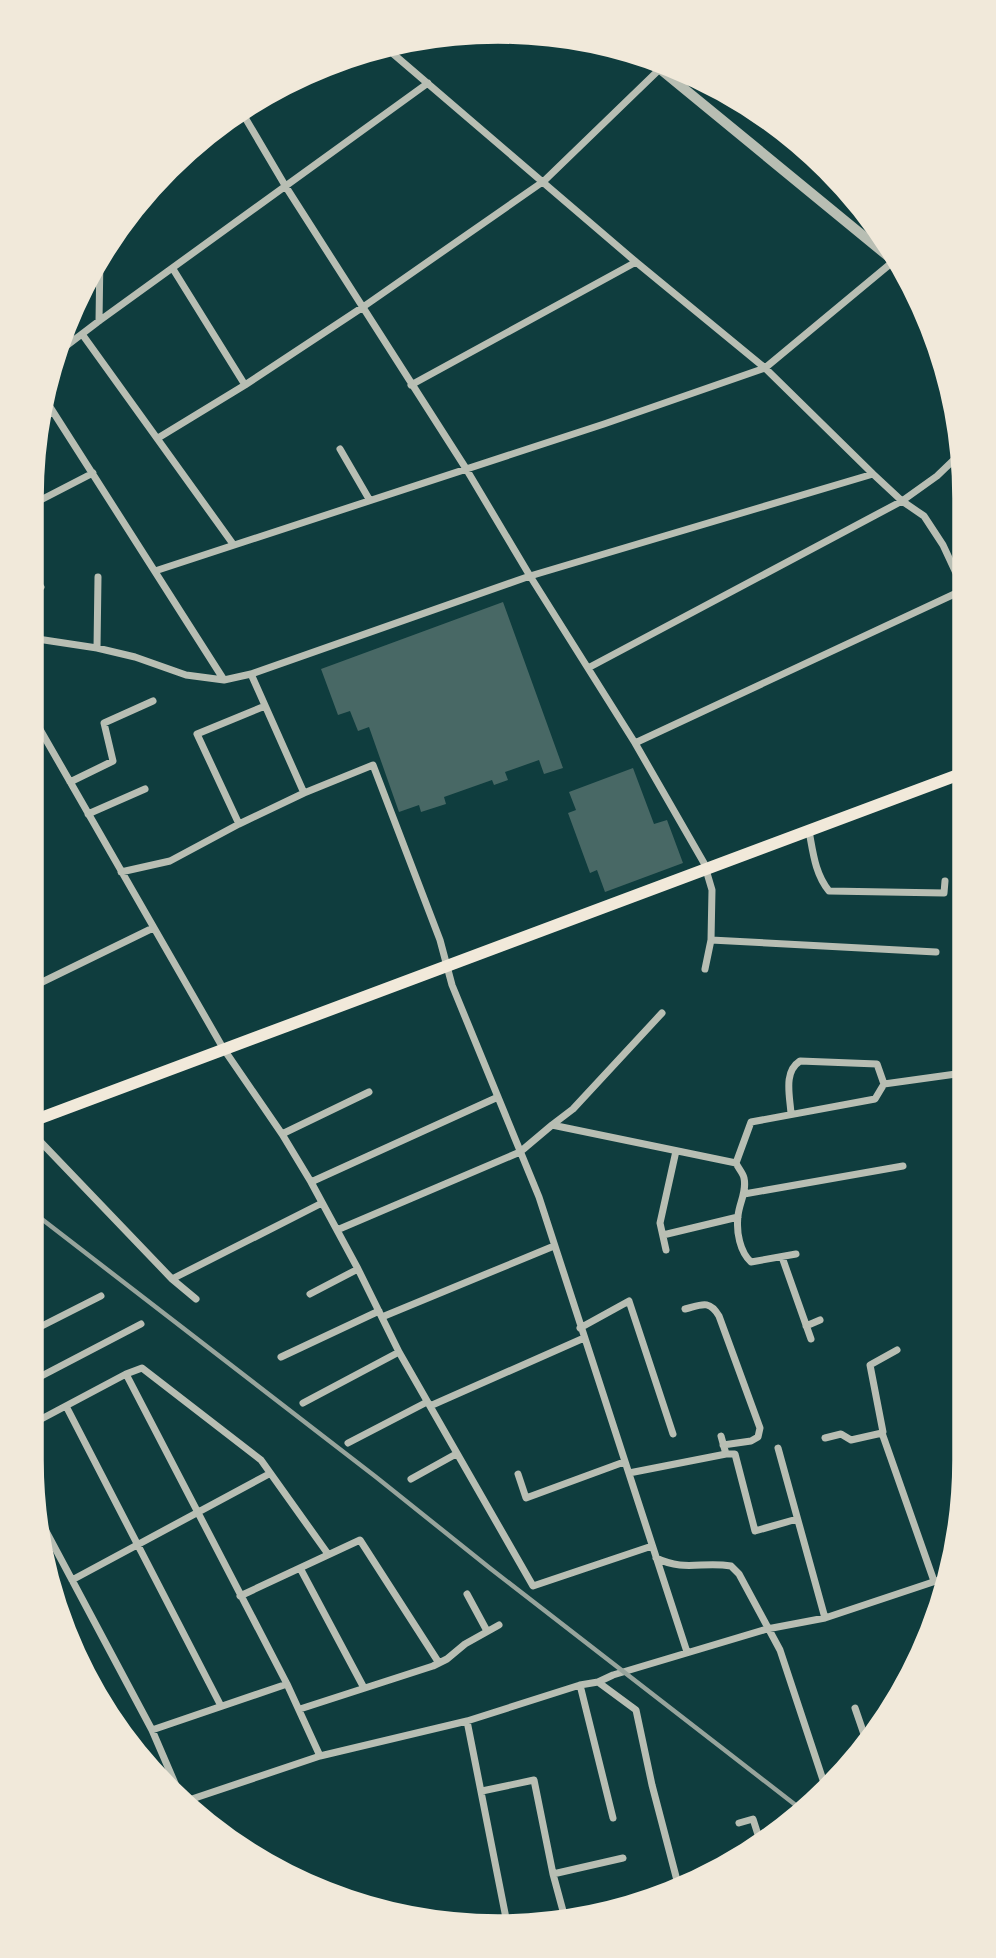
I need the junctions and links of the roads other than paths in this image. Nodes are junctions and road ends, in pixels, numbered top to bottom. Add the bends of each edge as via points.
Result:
1 (394, 55) edge
2 (658, 71) edge
3 (680, 80) edge
4 (428, 83) junction
5 (246, 119) edge
6 (544, 181) junction
7 (286, 187) junction
8 (877, 246) edge
9 (636, 262) junction
10 (891, 267) edge
11 (173, 268) junction
12 (100, 276) edge
13 (363, 307) junction
14 (99, 321) junction
15 (82, 334) junction
16 (68, 345) edge
17 (765, 368) junction
18 (245, 385) junction
19 (411, 385) junction
20 (51, 409) edge
21 (53, 412) junction
22 (50, 413) edge
23 (158, 439) junction
24 (340, 449) dead end
25 (952, 461) edge
26 (465, 467) junction
27 (93, 473) junction
28 (873, 474) junction
29 (42, 499) edge
30 (369, 499) junction
31 (902, 501) junction
32 (233, 544) junction
33 (954, 569) edge
34 (155, 571) junction
35 (530, 576) junction
36 (98, 577) dead end
37 (954, 593) edge
38 (42, 640) edge
39 (97, 648) junction
40 (588, 668) junction
41 (251, 674) junction
42 (224, 680) junction
43 (153, 701) dead end
44 (265, 706) junction
45 (42, 733) edge
46 (635, 743) junction
47 (954, 776) edge
48 (70, 782) junction
49 (145, 789) dead end
50 (304, 793) junction
51 (88, 814) junction
52 (239, 824) junction
53 (809, 831) junction
54 (707, 869) junction
55 (121, 872) junction
56 (945, 881) dead end
57 (153, 928) junction
58 (711, 940) junction
59 (936, 952) dead end
60 (448, 967) junction
61 (705, 969) dead end
62 (42, 982) edge
63 (662, 1013) dead end
64 (223, 1048) junction
65 (954, 1074) edge
66 (884, 1084) junction
67 (369, 1092) dead end
68 (498, 1097) junction
69 (791, 1114) junction
70 (42, 1116) edge
71 (552, 1125) junction
72 (282, 1134) junction
73 (42, 1143) edge
74 (676, 1151) junction
75 (520, 1152) junction
76 (736, 1163) junction
77 (903, 1166) dead end
78 (311, 1182) junction
79 (744, 1194) junction
80 (321, 1203) junction
81 (738, 1217) junction
82 (337, 1230) junction
83 (663, 1235) junction
84 (554, 1246) junction
85 (666, 1250) dead end
86 (796, 1254) dead end
87 (782, 1257) junction
88 (358, 1269) junction
89 (172, 1279) junction
90 (310, 1294) dead end
91 (101, 1296) dead end
92 (196, 1299) dead end
93 (685, 1309) dead end
94 (381, 1314) junction
95 (820, 1320) dead end
96 (141, 1324) dead end
97 (42, 1326) edge
98 (806, 1326) junction
99 (580, 1328) junction
100 (583, 1338) junction
101 (811, 1339) dead end
102 (897, 1350) dead end
103 (399, 1352) junction
104 (281, 1357) dead end
105 (125, 1374) junction
106 (42, 1376) edge
107 (303, 1403) dead end
108 (429, 1404) junction
109 (66, 1406) junction
110 (42, 1419) edge
111 (882, 1433) junction
112 (673, 1434) dead end
113 (721, 1436) dead end
114 (825, 1438) dead end
115 (348, 1443) dead end
116 (723, 1445) junction
117 (778, 1448) dead end
118 (456, 1454) junction
119 (726, 1454) junction
120 (624, 1462) junction
121 (629, 1473) junction
122 (269, 1474) junction
123 (518, 1474) dead end
124 (411, 1479) dead end
125 (197, 1513) junction
126 (797, 1519) junction
127 (49, 1536) edge
128 (138, 1545) junction
129 (652, 1546) junction
130 (55, 1548) junction
131 (51, 1550) edge
132 (328, 1554) junction
133 (656, 1558) junction
134 (300, 1568) junction
135 (72, 1580) junction
136 (936, 1581) joint
137 (467, 1594) dead end
138 (240, 1596) junction
139 (825, 1618) junction
140 (499, 1625) dead end
141 (767, 1629) junction
142 (487, 1631) junction
143 (687, 1652) junction
144 (439, 1663) junction
145 (598, 1682) junction
146 (287, 1684) junction
147 (580, 1685) junction
148 (363, 1688) junction
149 (221, 1706) junction
150 (855, 1708) dead end
151 (300, 1709) junction
152 (467, 1721) junction
153 (152, 1730) junction
154 (864, 1733) edge
155 (320, 1756) junction
156 (172, 1778) edge
157 (823, 1779) edge
158 (482, 1791) junction
159 (192, 1798) edge
160 (613, 1818) dead end
161 (739, 1823) dead end
162 (758, 1834) edge
163 (623, 1858) dead end
164 (553, 1874) junction
165 (677, 1879) edge
166 (563, 1911) edge
167 (505, 1916) edge

1 - 4 street
2 - 6 street
3 - 8 street
4 - 6 street
4 - 7 street
5 - 7 street
6 - 9 street
6 - 13 street
7 - 11 street
7 - 13 street
9 - 17 street
9 - 19 street
10 - 17 street
11 - 14 street
11 - 18 street
12 - 14 street
13 - 18 street
13 - 19 street
14 - 15 street
15 - 16 street
15 - 23 street
17 - 26 street
17 - 28 street
18 - 23 street
19 - 26 street
20 - 21 street
21 - 22 street
21 - 27 street
23 - 32 street
24 - 30 street
25 - 31 street
26 - 30 street
26 - 35 street
27 - 29 street
27 - 34 street
28 - 31 street
28 - 35 street
30 - 32 street
31 - 33 street via 924,516
31 - 40 street
32 - 34 street
34 - 42 street
35 - 40 street
35 - 41 street
36 - 39 street
37 - 46 street
38 - 39 street
39 - 42 street via 186,675
40 - 46 street
41 - 42 street
41 - 44 street
43 - 48 street via 104,723 113,761
44 - 50 street
44 - 52 street via 197,734
45 - 48 street
46 - 54 street
47 - 53 main road
48 - 51 street
49 - 51 street
50 - 52 street
50 - 60 street via 373,765
51 - 55 street
52 - 55 street via 170,861
53 - 54 main road
53 - 56 street via 815,865 829,891 944,893
54 - 58 street via 712,884
54 - 60 main road
55 - 57 street
57 - 62 street
57 - 64 street
58 - 59 street
58 - 61 street
60 - 64 main road
60 - 68 street
63 - 71 street via 573,1109
64 - 70 main road
64 - 72 street
65 - 66 street
66 - 69 street via 875,1099
66 - 69 street via 877,1064 800,1061 789,1075
67 - 72 street
68 - 75 street
68 - 78 street
69 - 76 street via 751,1122
71 - 74 street
71 - 75 street
72 - 78 street
73 - 89 street
74 - 76 street
74 - 83 street via 660,1223
75 - 82 street
75 - 84 street
76 - 79 street via 744,1177
77 - 79 street
78 - 80 street
79 - 81 street
80 - 82 street
80 - 89 street
81 - 83 street
81 - 87 street via 740,1246 751,1262
82 - 88 street
83 - 85 street
84 - 94 street
84 - 99 street
86 - 87 street
87 - 98 street
88 - 90 street
88 - 94 street
89 - 92 street
91 - 97 street
93 - 116 street via 714,1307 760,1428 751,1441
94 - 103 street
94 - 104 street
95 - 98 street
96 - 106 street
98 - 101 street
99 - 100 street
99 - 112 street via 629,1301
100 - 108 street
100 - 120 street
102 - 111 street via 870,1365
103 - 107 street
103 - 108 street
105 - 109 street
105 - 122 street via 142,1368 149,1372 261,1460
105 - 125 street
108 - 115 street
108 - 118 street
109 - 110 street
109 - 128 street
111 - 114 street via 851,1440 841,1434
111 - 136 street
113 - 116 street
116 - 119 street
117 - 126 street
118 - 124 street
118 - 129 street via 533,1586
119 - 121 street
119 - 126 street via 735,1454 755,1531
120 - 121 street
120 - 123 street via 526,1497
121 - 129 street
122 - 125 street
122 - 132 street
125 - 128 street
125 - 138 street
126 - 139 street
127 - 130 street
128 - 135 street
128 - 149 street
129 - 133 street
130 - 131 street
130 - 135 street
132 - 134 street
132 - 144 street via 360,1540
133 - 141 street via 683,1567 731,1566
133 - 143 street
134 - 138 street
134 - 148 street
135 - 153 street
136 - 139 street
137 - 142 street
138 - 146 street
139 - 141 street
140 - 142 street
141 - 143 street
141 - 157 street via 780,1650
142 - 144 street
143 - 145 street
144 - 148 street
145 - 147 street
145 - 165 street via 636,1710
146 - 149 street
146 - 151 street
147 - 152 street
147 - 160 street
148 - 151 street
149 - 153 street
150 - 154 street
151 - 155 street
152 - 155 street
152 - 158 street
153 - 156 street
155 - 159 street
158 - 164 street via 534,1780
158 - 167 street
161 - 162 street via 753,1819
163 - 164 street
164 - 166 street

